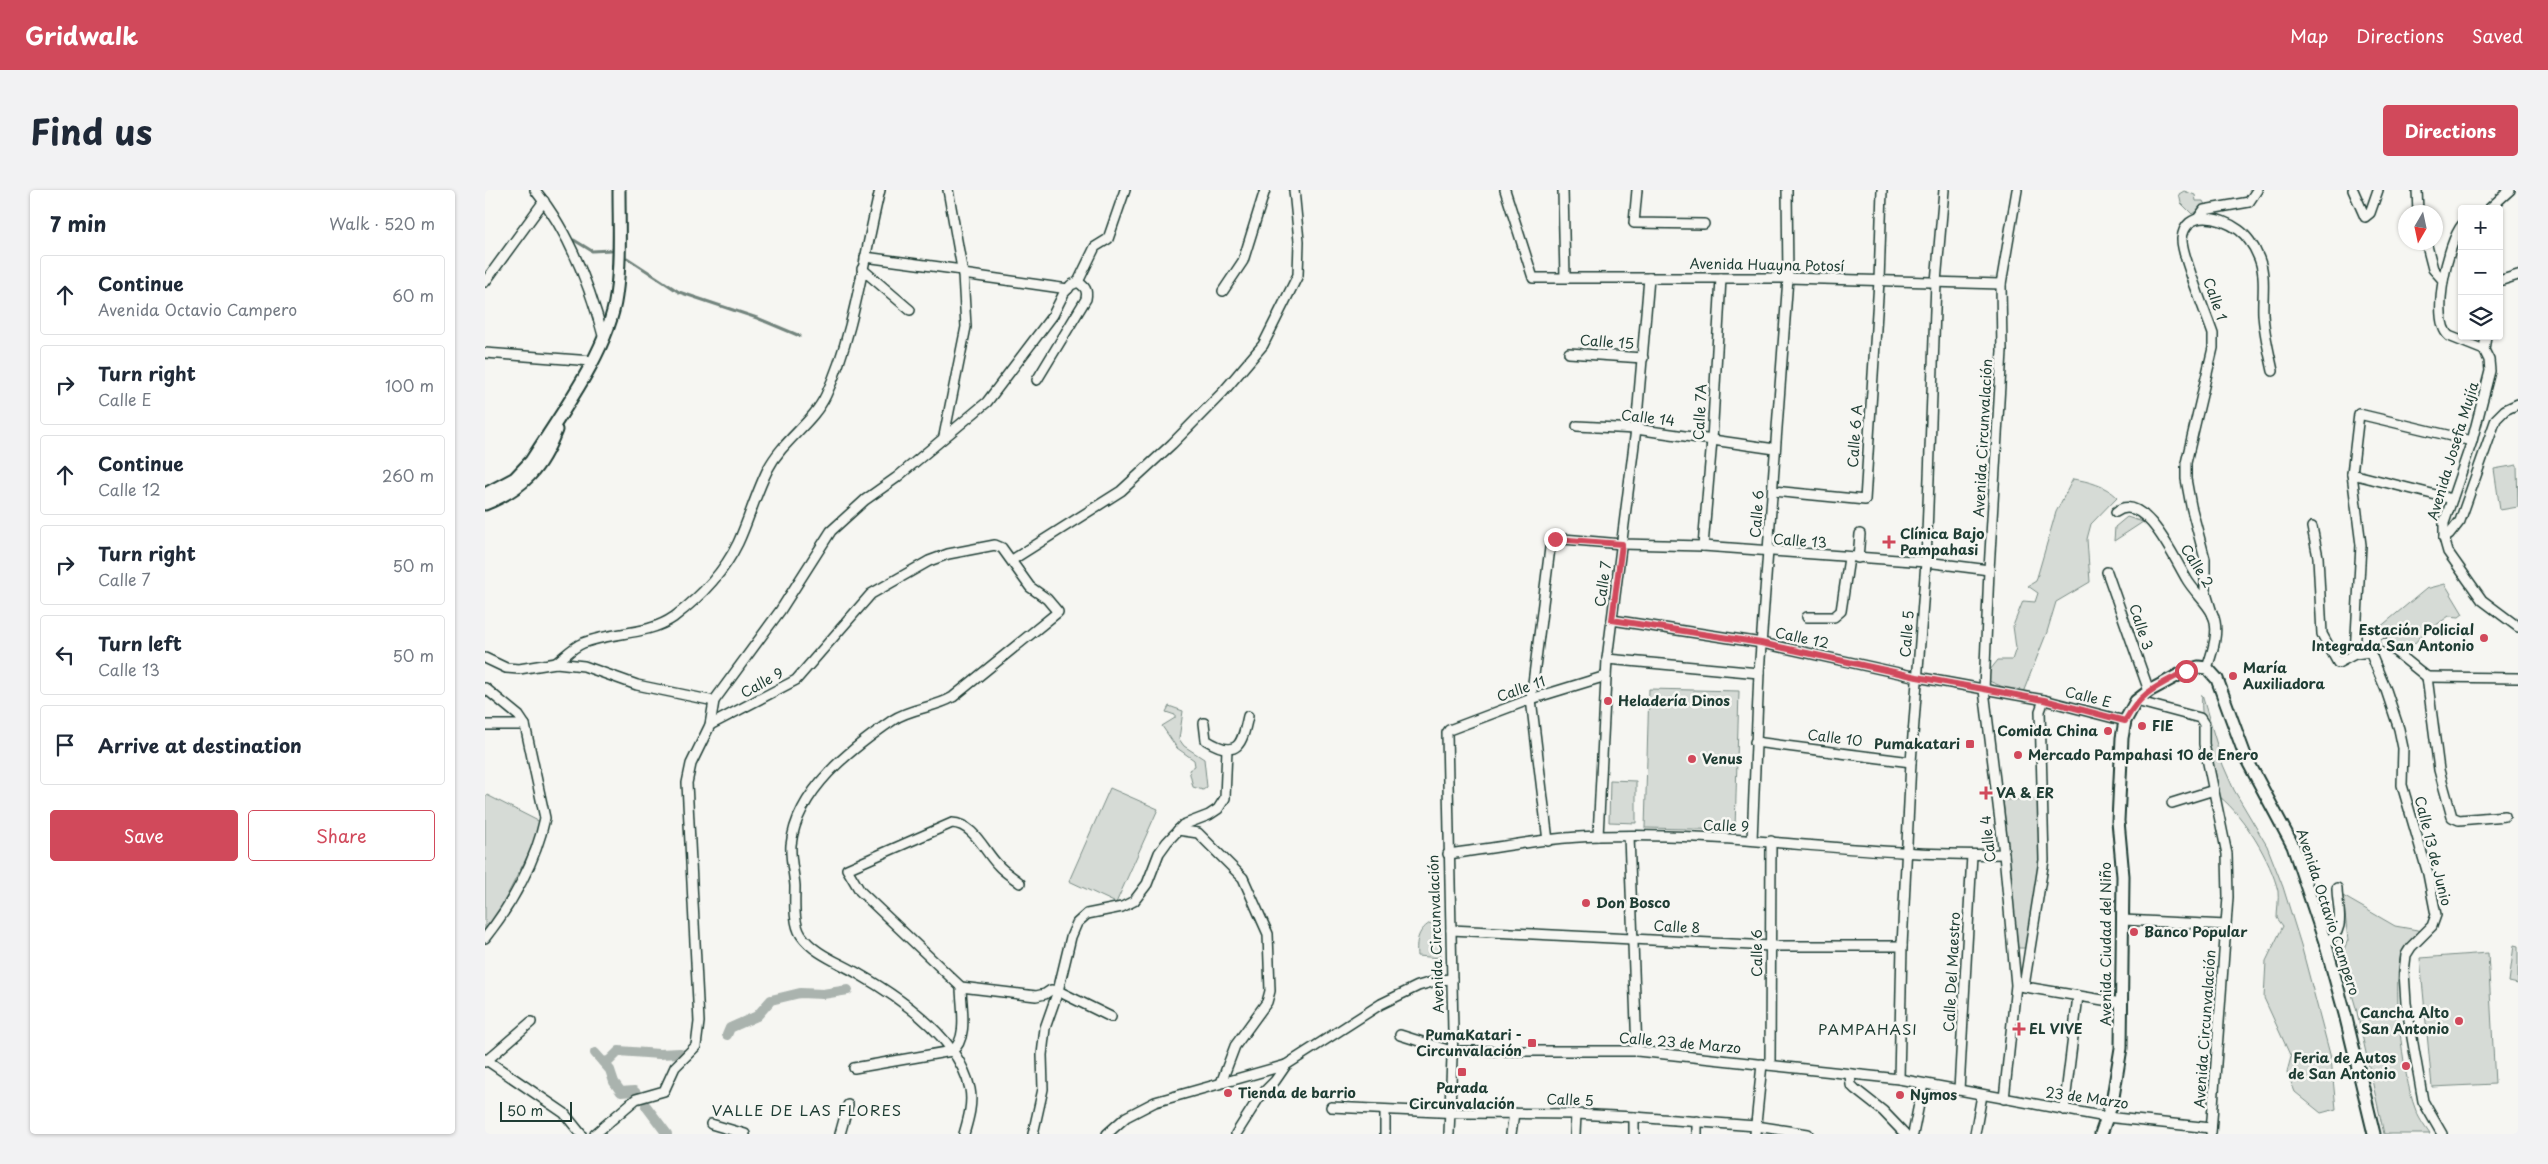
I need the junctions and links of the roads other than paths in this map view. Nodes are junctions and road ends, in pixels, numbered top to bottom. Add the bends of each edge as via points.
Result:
1 (535, 190) edge
2 (619, 190) edge
3 (880, 190) edge
4 (948, 190) edge
5 (1125, 190) edge
6 (1265, 190) edge
7 (1294, 190) edge
8 (1505, 190) edge
9 (1563, 190) edge
10 (1637, 190) edge
11 (1787, 190) edge
12 (1882, 190) edge
13 (1944, 190) edge
14 (2017, 190) edge
15 (2257, 190) edge
16 (2353, 190) edge
17 (2378, 190) edge
18 (2417, 190) edge
19 (2510, 190) edge
20 (544, 201) junction
21 (2418, 205) edge
22 (2493, 205) edge
23 (2199, 217) junction
24 (1704, 224) dead end
25 (2458, 232) edge
26 (2428, 250) edge
27 (865, 257) junction
28 (862, 269) junction
29 (962, 272) junction
30 (2518, 275) edge
31 (1565, 277) junction
32 (1649, 278) junction
33 (1721, 278) junction
34 (1788, 278) junction
35 (2443, 280) junction
36 (2503, 280) edge
37 (1879, 281) junction
38 (485, 282) edge
39 (1078, 282) junction
40 (1936, 282) junction
41 (2001, 284) junction
42 (1068, 289) junction
43 (1223, 291) dead end
44 (910, 310) dead end
45 (604, 339) junction
46 (2485, 340) edge
47 (2484, 350) junction
48 (1569, 353) dead end
49 (485, 354) edge
50 (1643, 358) junction
51 (592, 361) junction
52 (2273, 371) dead end
53 (1037, 380) dead end
54 (2518, 404) edge
55 (566, 405) junction
56 (1577, 426) dead end
57 (1637, 429) junction
58 (944, 436) junction
59 (1712, 440) junction
60 (2472, 442) junction
61 (1775, 449) junction
62 (2352, 474) junction
63 (1773, 492) junction
64 (485, 494) edge
65 (2452, 499) junction
66 (485, 504) edge
67 (2116, 512) dead end
68 (2312, 526) dead end
69 (1861, 534) dead end
70 (2444, 538) junction
71 (1622, 544) junction
72 (1703, 546) junction
73 (1768, 553) junction
74 (1853, 558) junction
75 (1011, 560) junction
76 (1926, 562) junction
77 (1989, 570) junction
78 (2107, 572) dead end
79 (2213, 616) junction
80 (1807, 617) dead end
81 (1612, 620) junction
82 (2518, 627) edge
83 (1761, 643) junction
84 (2385, 643) dead end
85 (2355, 654) junction
86 (485, 658) edge
87 (1607, 659) junction
88 (557, 663) junction
89 (2207, 668) junction
90 (1759, 673) junction
91 (1606, 676) junction
92 (2427, 676) junction
93 (1917, 677) junction
94 (2518, 678) edge
95 (485, 688) edge
96 (1985, 690) junction
97 (2149, 690) junction
98 (1531, 699) junction
99 (714, 700) junction
100 (2044, 700) junction
101 (2136, 701) junction
102 (1247, 716) dead end
103 (2125, 721) junction
104 (1204, 723) dead end
105 (485, 725) edge
106 (525, 725) junction
107 (710, 726) junction
108 (1447, 733) joint
109 (1755, 742) junction
110 (1227, 749) junction
111 (1911, 762) junction
112 (2214, 790) junction
113 (2172, 803) dead end
114 (2505, 816) dead end
115 (1178, 830) junction
116 (1598, 836) junction
117 (1629, 836) junction
118 (1752, 840) junction
119 (1548, 841) junction
120 (1771, 841) junction
121 (1906, 852) junction
122 (1448, 854) junction
123 (2004, 854) junction
124 (1971, 855) junction
125 (1020, 882) dead end
126 (2337, 888) dead end
127 (2123, 920) junction
128 (2225, 925) junction
129 (1451, 930) junction
130 (485, 938) edge
131 (1633, 938) junction
132 (2325, 942) junction
133 (1771, 946) junction
134 (1902, 946) junction
135 (1452, 979) junction
136 (2020, 986) junction
137 (961, 987) junction
138 (1059, 991) junction
139 (2078, 996) junction
140 (2121, 1003) junction
141 (1111, 1017) dead end
142 (531, 1022) dead end
143 (1400, 1035) dead end
144 (952, 1051) junction
145 (1451, 1051) junction
146 (1637, 1051) junction
147 (486, 1060) edge
148 (1766, 1064) junction
149 (1286, 1065) junction
150 (854, 1068) dead end
151 (1850, 1074) junction
152 (1899, 1079) junction
153 (1221, 1082) junction
154 (1923, 1084) junction
155 (1959, 1090) junction
156 (1982, 1095) junction
157 (2004, 1099) junction
158 (848, 1104) dead end
159 (1331, 1107) dead end
160 (1385, 1110) junction
161 (2064, 1110) junction
162 (1449, 1112) junction
163 (1514, 1113) junction
164 (1576, 1114) junction
165 (1634, 1117) junction
166 (2105, 1117) junction
167 (1697, 1121) junction
168 (711, 1124) dead end
169 (1756, 1130) edge
170 (2211, 1131) edge
171 (581, 1134) edge
172 (595, 1134) edge
173 (745, 1134) edge
174 (840, 1134) edge
175 (965, 1134) edge
176 (1033, 1134) edge
177 (1107, 1134) edge
178 (1237, 1134) edge
179 (1385, 1134) edge
180 (1449, 1134) edge
181 (1511, 1134) edge
182 (1575, 1134) edge
183 (1634, 1134) edge
184 (1697, 1134) edge
185 (1808, 1134) edge
186 (1905, 1134) edge
187 (1913, 1134) edge
188 (1975, 1134) edge
189 (2101, 1134) edge
190 (2374, 1134) edge
191 (2442, 1134) edge

1 - 20 street
2 - 45 main road via 616,297
3 - 27 street
4 - 29 street
5 - 39 street via 1108,239 1095,247
6 - 43 street via 1243,261
7 - 75 street via 1299,241 1298,275 1263,345 1173,444 1121,490
8 - 31 street, Avenida Huayna Potosí via 1533,278
9 - 31 street
10 - 24 street via 1634,223
11 - 34 street, Calle 6
12 - 37 street
13 - 40 street, Calle 5
14 - 41 street, Avenida Circunvalación
15 - 23 street via 2249,202 2204,210
16 - 17 street via 2365,217 2370,213
18 - 21 street
19 - 22 street
20 - 38 street
20 - 45 street via 577,258 595,303
23 - 52 street via 2217,220 2239,230 2256,252 2262,265 2263,315
23 - 79 street, Calle 1 via 2186,224 2182,241 2213,334 2213,348 2186,479 2205,559 2205,590
25 - 35 street
26 - 35 street via 2433,268
27 - 28 street
27 - 29 street
28 - 44 street
28 - 88 street via 839,362 826,396 775,456 739,542 708,586 659,626 583,642
29 - 42 street
29 - 58 street via 966,327
30 - 36 street
31 - 32 street, Avenida Huayna Potosí
32 - 33 street, Avenida Huayna Potosí
32 - 50 street, Calle 7
33 - 34 street, Avenida Huayna Potosí
33 - 59 street, Calle 7A
34 - 37 street, Avenida Huayna Potosí
34 - 61 street, Calle 6
35 - 47 street via 2441,303 2446,334
37 - 40 street, Avenida Huayna Potosí
37 - 63 street, Calle 6 A via 1865,500
39 - 42 street
39 - 53 street via 1085,287 1086,300
40 - 41 street, Avenida Huayna Potosí
40 - 76 street, Calle 5
41 - 77 street, Avenida Circunvalación via 2002,351
42 - 58 street via 1053,315 987,402
45 - 51 main road
46 - 47 street
47 - 60 street, Avenida Josefa Mujía via 2490,371
48 - 50 street, Calle 15
49 - 51 street
50 - 57 street, Calle 7
51 - 55 main road
54 - 70 street via 2496,418 2460,521
55 - 64 main road via 531,461 515,478
55 - 66 main road via 549,450 535,472 518,488
56 - 57 street, Calle 14
57 - 59 street, Calle 14
57 - 71 street, Calle 7
58 - 99 street via 831,531 780,611
59 - 61 street, Calle 14
59 - 72 street, Calle 7A
60 - 62 street via 2359,414
60 - 65 street, Avenida Josefa Mujía
61 - 63 street, Calle 6
62 - 65 street
62 - 85 street via 2361,545
63 - 73 street, Calle 6
65 - 70 street, Avenida Josefa Mujía via 2443,523
67 - 79 street, Calle 2 via 2129,507 2148,519
68 - 85 street via 2318,557 2323,634 2338,663
69 - 74 street
70 - 82 street, Avenida Josefa Mujía via 2448,552 2482,600
71 - 72 street, Calle 13
71 - 81 street, Calle 7
71 - 98 street, Calle 13 via 1551,540
72 - 73 street, Calle 13
73 - 74 street, Calle 13
73 - 83 street, Calle 6
74 - 76 street, Calle 13
74 - 80 street via 1841,611 1834,617
75 - 107 street, Calle 9 via 1002,548 995,545 929,561 871,594 796,680
75 - 144 street via 1030,587 1059,612 943,704 896,718 832,770 801,810 791,846 800,934 827,957 856,972 915,1012
76 - 77 street, Calle 13
76 - 93 street, Calle 5
77 - 96 street, Avenida Circunvalación
78 - 97 street, Calle 3
79 - 89 street via 2215,636
81 - 83 street, Calle 12
81 - 87 street, Calle 7
83 - 90 street, Calle 6
83 - 93 street, Calle 12
84 - 92 street
85 - 191 street, Calle 13 de Junio via 2370,652 2399,729 2403,748 2402,785 2428,874 2436,915 2432,926 2406,955 2404,972 2406,1003 2423,1101
86 - 88 street via 506,668 519,669
87 - 90 street
87 - 91 street, Calle 7
88 - 99 street via 584,666 637,685
89 - 97 main road via 2186,671
89 - 132 main road, Avenida Octavio Campero via 2217,679 2246,758 2293,846
90 - 109 street, Calle 6
91 - 98 street, Calle 11
91 - 116 street, Calle 7
92 - 94 street
92 - 114 street via 2439,770 2452,817 2459,820
93 - 96 street, Calle 12
93 - 111 street, Calle 5
95 - 106 street via 519,716
96 - 100 street, Calle E
96 - 123 street, Calle 4
97 - 101 main road
98 - 108 street, Calle 11
98 - 119 street
99 - 107 street
100 - 103 street, Calle E
100 - 136 street via 2040,712 2044,860
101 - 103 main road
101 - 112 street, Avenida Circunvalación via 2200,718
102 - 110 street via 1241,744
103 - 127 main road, Avenida Ciudad del Niño via 2118,821
104 - 110 street via 1207,740
105 - 106 street
106 - 130 street via 545,818 521,880
107 - 172 street via 691,764 687,783 699,1022 696,1046 675,1067 664,1091 635,1099
108 - 122 street, Avenida Circunvalación
109 - 111 street, Calle 10
109 - 118 street, Calle 6
110 - 115 street via 1227,783 1221,803 1209,815
111 - 121 street, Calle 5
112 - 113 street
112 - 128 street, Avenida Circunvalación via 2227,854
115 - 138 street via 1159,853 1147,884 1134,901 1122,907 1087,914 1077,923
115 - 153 street via 1197,833 1243,878 1268,934 1270,991 1267,1002 1235,1046
116 - 117 street, Calle 9
116 - 119 street, Calle 9
117 - 118 street, Calle 9
117 - 131 street
118 - 120 street, Calle 9
119 - 122 street, Calle 9
120 - 121 street, Calle 9
120 - 133 street, Calle 6
121 - 124 street, Calle 9
121 - 134 street, Calle 5
122 - 129 street, Avenida Circunvalación
123 - 124 street, Calle 9
123 - 136 street, Calle 4
124 - 155 street, Calle Del Maestro
125 - 137 street via 998,866 969,829 961,824 952,824 847,869 860,892
126 - 132 street via 2340,924 2333,938
127 - 128 street
127 - 140 main road, Avenida Ciudad del Niño
128 - 170 street, Avenida Circunvalación
129 - 131 street, Calle 8
129 - 135 street, Avenida Circunvalación
131 - 133 street, Calle 8
131 - 146 street
132 - 190 main road, Avenida Octavio Campero
133 - 134 street, Calle 8
133 - 148 street, Calle 6
134 - 152 street, Calle 5
135 - 145 street, Avenida Circunvalación
135 - 149 street via 1418,986 1381,1004
136 - 139 street
136 - 157 street, Calle 4
137 - 138 street via 1035,996 1051,990
137 - 144 street via 962,1031 960,1042
138 - 141 street
138 - 176 street via 1045,1028 1043,1089
139 - 140 street
139 - 161 street
140 - 166 main road, Avenida Ciudad del Niño via 2117,1080
142 - 147 street
143 - 145 street, Calle 23 de Marzo
144 - 150 street
144 - 175 street via 970,1090 970,1114
145 - 146 street, Calle 23 de Marzo
145 - 162 street, Avenida Circunvalación
146 - 148 street, Calle 23 de Marzo
147 - 171 street via 564,1113
148 - 151 street, Calle 23 de Marzo
148 - 169 street
149 - 153 street
149 - 178 street via 1260,1096
151 - 152 street, Calle 23 de Marzo
151 - 186 street via 1851,1085 1883,1110
152 - 154 street, Calle 23 de Marzo
153 - 177 street via 1155,1102 1126,1117
154 - 155 street, Calle 23 de Marzo
154 - 187 street
155 - 156 street, 23 de Marzo
156 - 157 street, 23 de Marzo
156 - 188 street
157 - 161 street, 23 de Marzo
158 - 174 street
159 - 160 street, Calle 5
160 - 162 street, Calle 5
160 - 179 street
161 - 166 street, 23 de Marzo
162 - 163 street, Calle 5
162 - 180 street, Avenida Circunvalación
163 - 164 street, Calle 5
163 - 181 street
164 - 165 street, Calle 5
164 - 182 street
165 - 167 street, Calle 5
165 - 183 street
166 - 170 street, 23 de Marzo
166 - 189 main road, Avenida Ciudad del Niño
167 - 169 street, Calle 5
167 - 184 street
168 - 173 street
169 - 185 street, Calle 5

